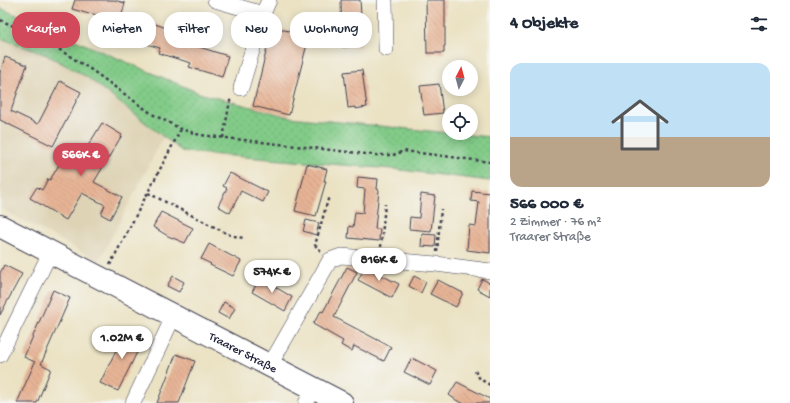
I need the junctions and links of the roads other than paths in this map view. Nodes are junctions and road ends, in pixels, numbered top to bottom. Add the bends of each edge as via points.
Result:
1 (216, 0) edge
2 (269, 0) edge
3 (385, 0) edge
4 (256, 12) edge
5 (264, 12) edge
6 (253, 48) edge
7 (386, 49) dead end
8 (241, 88) road end
9 (0, 226) edge
10 (50, 253) junction
11 (490, 271) edge
12 (174, 315) junction
13 (0, 355) edge
14 (270, 365) junction
15 (310, 395) edge
16 (133, 403) edge
17 (342, 403) edge

1 - 4 street
2 - 5 street
3 - 7 street
6 - 8 street
9 - 10 street, Traarer Straße
10 - 12 street, Traarer Straße
10 - 13 street
11 - 14 street via 340,256 330,260
12 - 14 street, Traarer Straße
12 - 16 street
14 - 15 street, Traarer Straße
15 - 17 street, Traarer Straße

